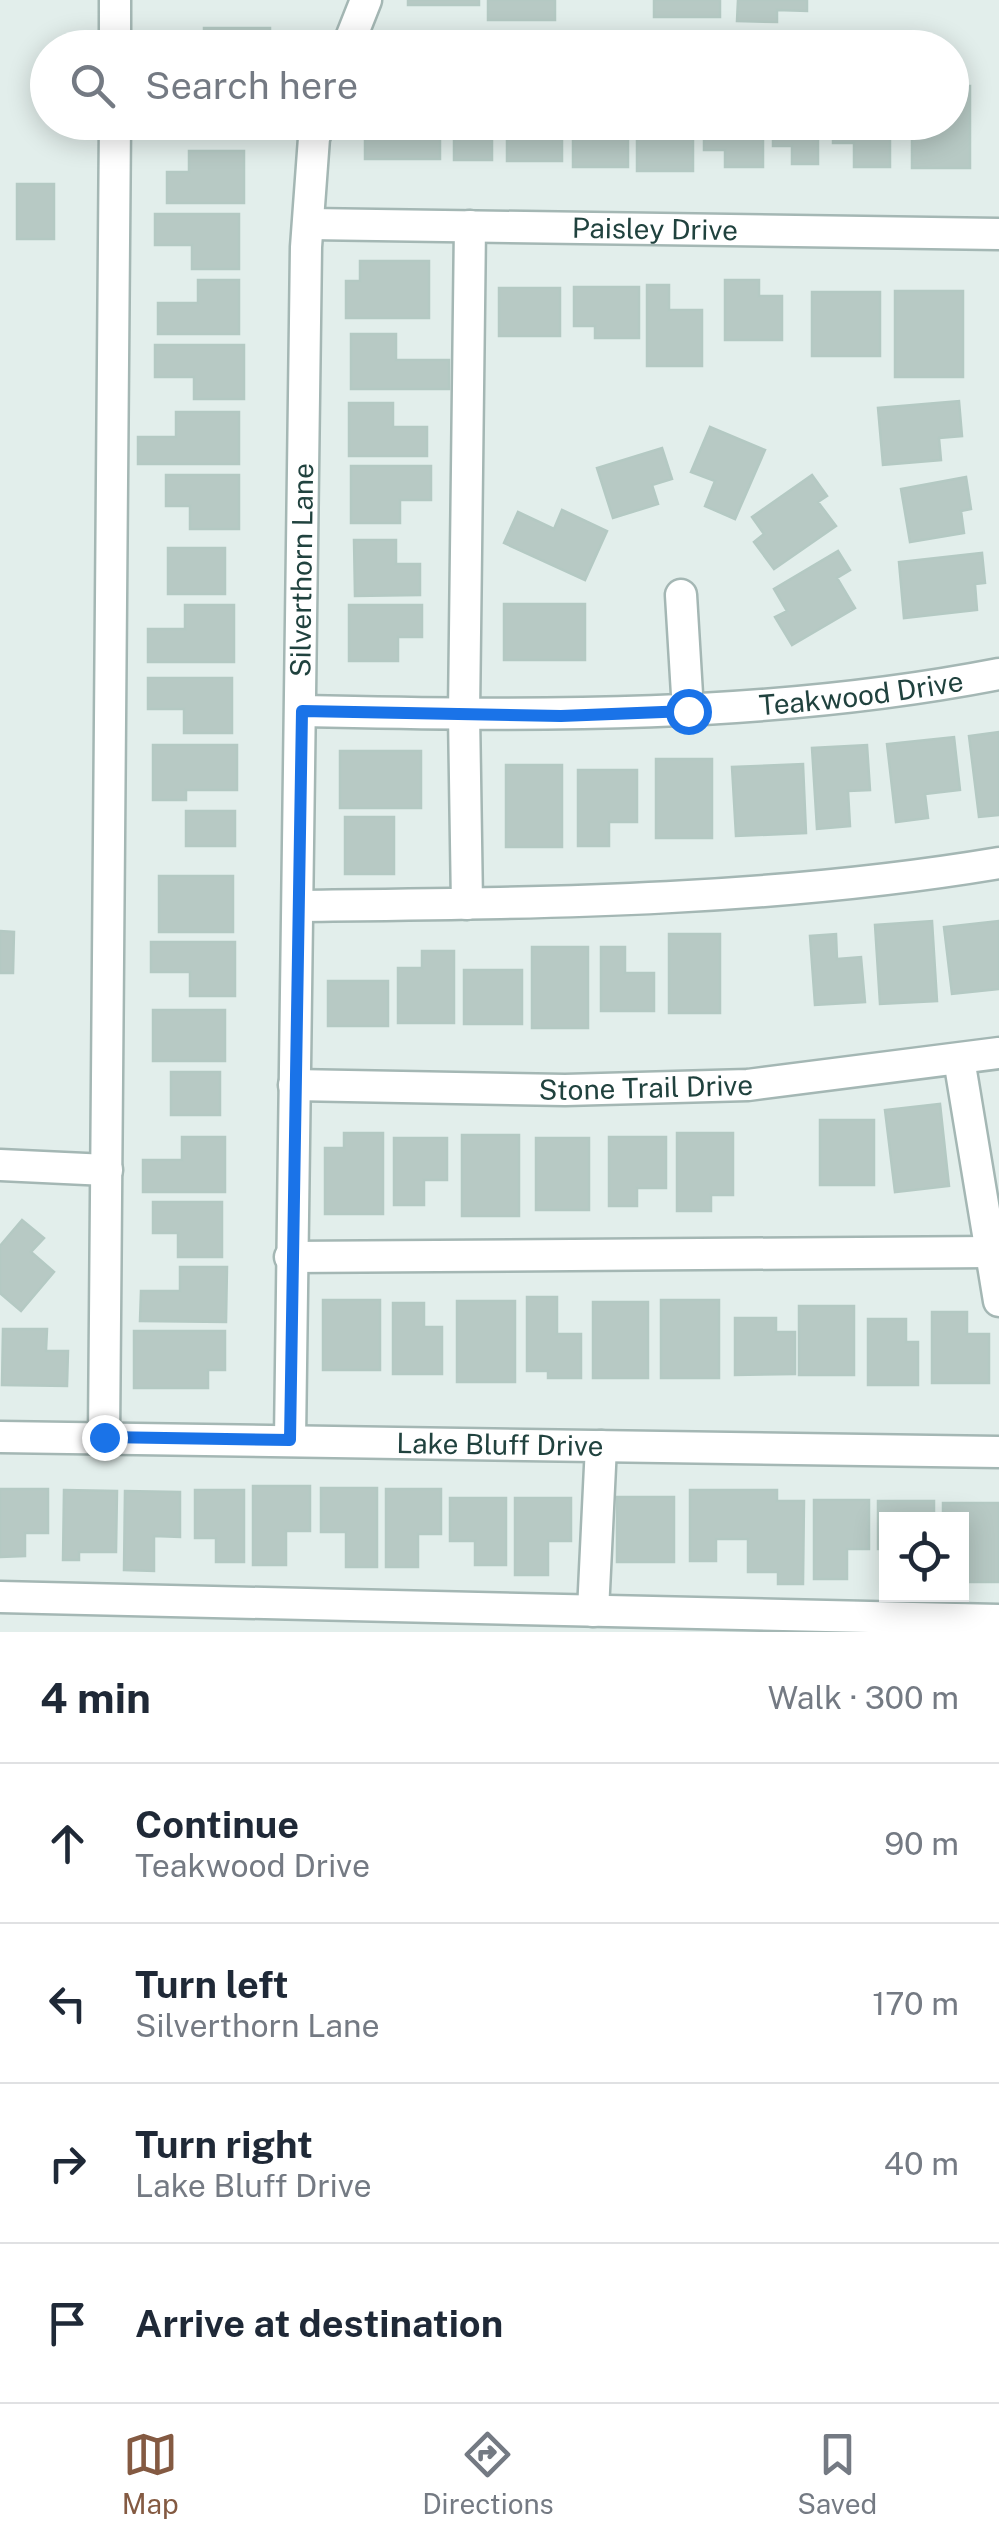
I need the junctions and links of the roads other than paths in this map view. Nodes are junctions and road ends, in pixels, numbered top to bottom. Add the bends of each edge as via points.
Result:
1 (116, 0) edge
2 (366, 0) edge
3 (115, 30) edge
4 (354, 30) edge
5 (114, 140) edge
6 (314, 140) edge
7 (310, 224) junction
8 (470, 226) junction
9 (999, 234) edge
10 (681, 595) dead end
11 (999, 674) edge
12 (302, 711) junction
13 (688, 711) junction
14 (464, 714) junction
15 (999, 864) edge
16 (468, 904) junction
17 (298, 906) junction
18 (999, 1053) edge
19 (959, 1059) junction
20 (294, 1085) junction
21 (0, 1164) edge
22 (108, 1170) junction
23 (991, 1252) junction
24 (290, 1257) junction
25 (999, 1301) edge
26 (104, 1437) junction
27 (0, 1438) edge
28 (290, 1440) junction
29 (601, 1446) junction
30 (999, 1452) edge
31 (0, 1597) edge
32 (594, 1611) junction
33 (999, 1620) edge

1 - 3 street
2 - 4 street
5 - 22 street
6 - 7 street, Silverthorn Lane
7 - 8 street, Paisley Drive
7 - 12 street, Silverthorn Lane
8 - 9 street, Paisley Drive
8 - 14 street
10 - 13 street
11 - 13 street, Teakwood Drive
12 - 14 street, Teakwood Drive
12 - 17 street, Silverthorn Lane
13 - 14 street, Teakwood Drive
14 - 16 street
15 - 16 street via 896,880 647,901
16 - 17 street
17 - 20 street, Silverthorn Lane
18 - 19 street, Stone Trail Drive
19 - 20 street, Stone Trail Drive via 748,1085
19 - 23 street
20 - 24 street, Silverthorn Lane
21 - 22 street
22 - 26 street
23 - 24 street
23 - 25 street
24 - 28 street, Silverthorn Lane
26 - 27 street, Lake Bluff Drive
26 - 28 street, Lake Bluff Drive
28 - 29 street, Lake Bluff Drive
29 - 30 street, Lake Bluff Drive
29 - 32 street
31 - 32 street
32 - 33 street

